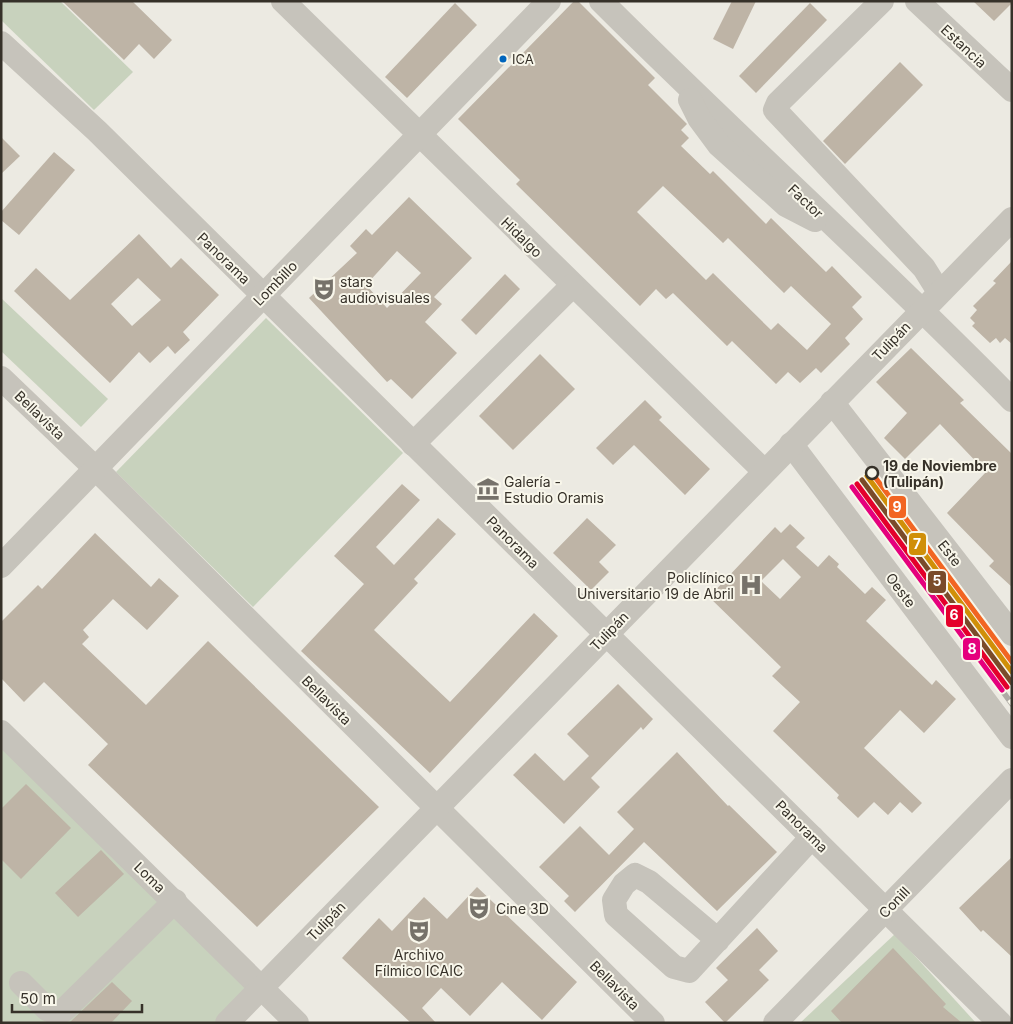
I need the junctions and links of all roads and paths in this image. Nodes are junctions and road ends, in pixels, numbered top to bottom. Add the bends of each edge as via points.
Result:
1 (283, 1) edge
2 (549, 1) edge
3 (601, 1) edge
4 (882, 1) edge
5 (917, 1) edge
6 (1, 43) edge
7 (1012, 90) edge
8 (418, 135) junction
9 (1012, 219) edge
10 (572, 286) junction
11 (939, 292) junction
12 (263, 296) junction
13 (923, 309) junction
14 (1, 378) edge
15 (1012, 400) edge
16 (832, 402) junction
17 (413, 444) junction
18 (791, 444) junction
19 (95, 468) junction
20 (764, 471) junction
21 (1, 566) edge
22 (606, 634) junction
23 (1012, 634) edge
24 (1, 732) edge
25 (1012, 737) edge
26 (1012, 780) edge
27 (436, 808) junction
28 (812, 837) junction
29 (175, 901) junction
30 (887, 910) junction
31 (718, 940) dead end
32 (21, 983) dead end
33 (262, 987) junction
34 (227, 1023) edge
35 (297, 1023) edge
36 (653, 1023) edge
37 (775, 1023) edge
38 (1000, 1023) edge

1 - 8 street, Hidalgo
2 - 8 street, Lombillo
3 - 13 street, Factor via 836,231
4 - 11 street via 778,103 775,110 924,268
5 - 7 street, Estancia
6 - 12 street, Panorama via 97,131
8 - 10 street, Hidalgo
8 - 12 street, Lombillo
9 - 11 street, Tulipán
10 - 17 street
10 - 20 street, Hidalgo
11 - 13 street, Tulipán
12 - 17 street, Panorama
12 - 19 street, Lombillo
13 - 15 street, Factor
13 - 16 street, Tulipán
14 - 19 street, Bellavista
16 - 18 street, Tulipán
16 - 23 street, Este
17 - 22 street, Panorama
18 - 20 street, Tulipán
18 - 25 street, Oeste
19 - 21 street, Lombillo
19 - 27 street, Bellavista
20 - 22 street, Tulipán
22 - 27 street, Tulipán
22 - 28 street, Panorama
24 - 29 street, Loma
26 - 30 street, Conill
27 - 33 street, Tulipán
27 - 36 street, Bellavista
28 - 30 street, Panorama
28 - 31 street
29 - 32 street via 64,1010 56,1013 47,1009
29 - 33 street, Loma
30 - 37 street, Conill
30 - 38 street, Panorama
33 - 34 street, Tulipán
33 - 35 street, Loma

